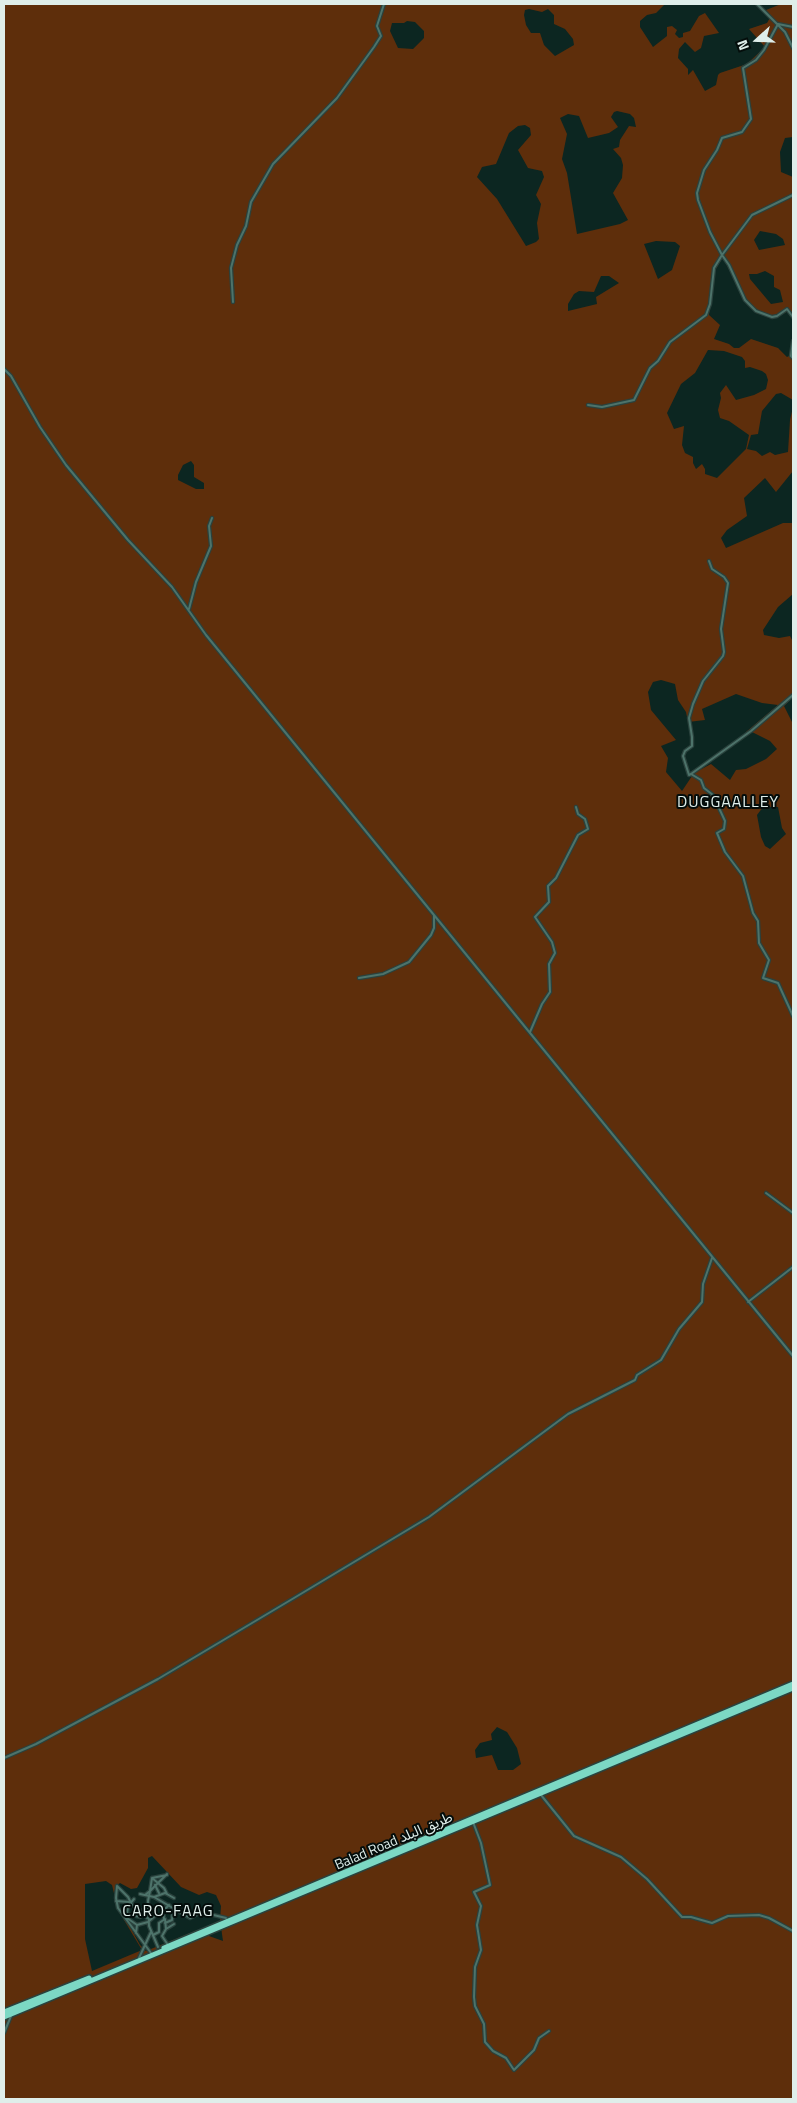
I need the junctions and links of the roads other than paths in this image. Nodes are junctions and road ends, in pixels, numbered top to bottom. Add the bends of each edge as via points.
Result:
1 (384, 4) edge
2 (757, 4) edge
3 (778, 24) junction
4 (793, 28) edge
5 (793, 48) edge
6 (793, 195) edge
7 (722, 255) junction
8 (234, 302) dead end
9 (793, 317) edge
10 (793, 341) edge
11 (793, 358) edge
12 (4, 369) edge
13 (588, 405) dead end
14 (212, 518) dead end
15 (709, 561) dead end
16 (189, 609) dead end
17 (793, 695) edge
18 (691, 774) junction
19 (576, 807) dead end
20 (434, 914) junction
21 (359, 978) dead end
22 (793, 1016) edge
23 (530, 1032) dead end
24 (766, 1193) dead end
25 (793, 1213) edge
26 (712, 1258) junction
27 (793, 1267) edge
28 (748, 1302) junction
29 (793, 1356) edge
30 (793, 1684) edge
31 (793, 1688) edge
32 (4, 1758) edge
33 (541, 1793) junction
34 (472, 1819) junction
35 (152, 1878) junction
36 (156, 1884) junction
37 (150, 1891) junction
38 (140, 1894) dead end
39 (159, 1894) junction
40 (167, 1894) junction
41 (145, 1895) junction
42 (149, 1897) junction
43 (154, 1897) junction
44 (174, 1898) dead end
45 (134, 1899) dead end
46 (116, 1901) junction
47 (130, 1902) junction
48 (169, 1905) junction
49 (173, 1908) junction
50 (125, 1914) junction
51 (156, 1915) dead end
52 (140, 1917) dead end
53 (127, 1918) junction
54 (226, 1918) dead end
55 (164, 1919) junction
56 (172, 1920) junction
57 (148, 1921) junction
58 (165, 1923) junction
59 (138, 1925) junction
60 (166, 1930) junction
61 (793, 1931) edge
62 (151, 1932) junction
63 (135, 1934) junction
64 (153, 1935) junction
65 (168, 1946) junction
66 (145, 1947) junction
67 (158, 1947) dead end
68 (151, 1953) junction
69 (139, 1958) junction
70 (4, 2012) edge
71 (11, 2014) junction
72 (4, 2017) edge
73 (549, 2031) dead end
74 (4, 2033) edge

1 - 8 street via 377,26 380,36 374,47 337,98 273,164 251,202 231,268
2 - 3 street
3 - 4 street
3 - 5 street
3 - 7 street via 756,60 742,68 751,119 742,132 722,138 704,170 698,193 710,232
6 - 7 street via 752,215
7 - 9 street via 730,265 745,300 756,311 772,317 787,309
7 - 13 street via 714,268 706,314 670,342 650,368 637,397 602,407
10 - 11 street
12 - 20 street via 66,465 172,587 206,634
14 - 16 street via 209,526 211,546 198,575
15 - 18 street via 712,570 724,577 728,584 721,629 724,652 703,681 689,717 692,746 683,754
17 - 18 street via 751,731
18 - 22 street via 713,794 725,821 718,836 725,852 743,876 758,921 759,942 769,960 763,978 778,983
19 - 23 street via 588,829 578,834 556,878 548,886 549,902 535,917 552,942 555,953 549,964 550,992
20 - 21 street via 431,935 409,962 383,974
20 - 26 street
24 - 25 street
26 - 28 street
26 - 32 street via 703,1284 702,1302 679,1329 661,1360 637,1375 635,1380 568,1414 429,1517 284,1604 158,1679
27 - 28 street
28 - 29 street
30 - 34 highway, Balad Road طريق البلد
31 - 33 highway, Balad Road طريق البلد
33 - 34 highway, Balad Road طريق البلد
33 - 61 street via 543,1800 574,1836 621,1857 647,1879 682,1917 712,1923 728,1916 759,1915
34 - 65 highway, Balad Road طريق البلد
34 - 71 highway, Balad Road طريق البلد
34 - 73 street via 490,1885 474,1892 481,1906 477,1925 482,1950 475,1967 474,1997 484,2024 486,2042 493,2051 506,2058 514,2070 534,2050 539,2038
35 - 36 street
35 - 36 street via 167,1874
35 - 37 street
36 - 37 street
36 - 39 street
36 - 40 street
37 - 41 street
37 - 42 street
38 - 41 street
39 - 40 street
39 - 43 street
40 - 44 street
41 - 42 street
42 - 43 street
42 - 57 street
43 - 48 street
45 - 47 street
46 - 47 street
46 - 47 street via 117,1886
46 - 50 street
47 - 50 street
47 - 57 street via 142,1911
48 - 49 street
48 - 55 street via 163,1911
49 - 54 street via 190,1918 201,1912
49 - 56 street
50 - 52 street
50 - 53 street
51 - 57 street
53 - 59 street
53 - 63 street
55 - 58 street
55 - 64 street via 159,1923 159,1932
56 - 58 street
56 - 60 street via 175,1925
57 - 59 street
57 - 62 street
58 - 60 street
59 - 63 street
60 - 65 street via 162,1936
62 - 64 street
62 - 66 street
63 - 66 street
64 - 67 street
65 - 68 highway, Balad Road طريق البلد
66 - 68 street
66 - 69 street
68 - 69 highway, Balad Road طريق البلد
69 - 70 highway, Balad Road طريق البلد
71 - 72 highway, Balad Road طريق البلد
71 - 74 street

